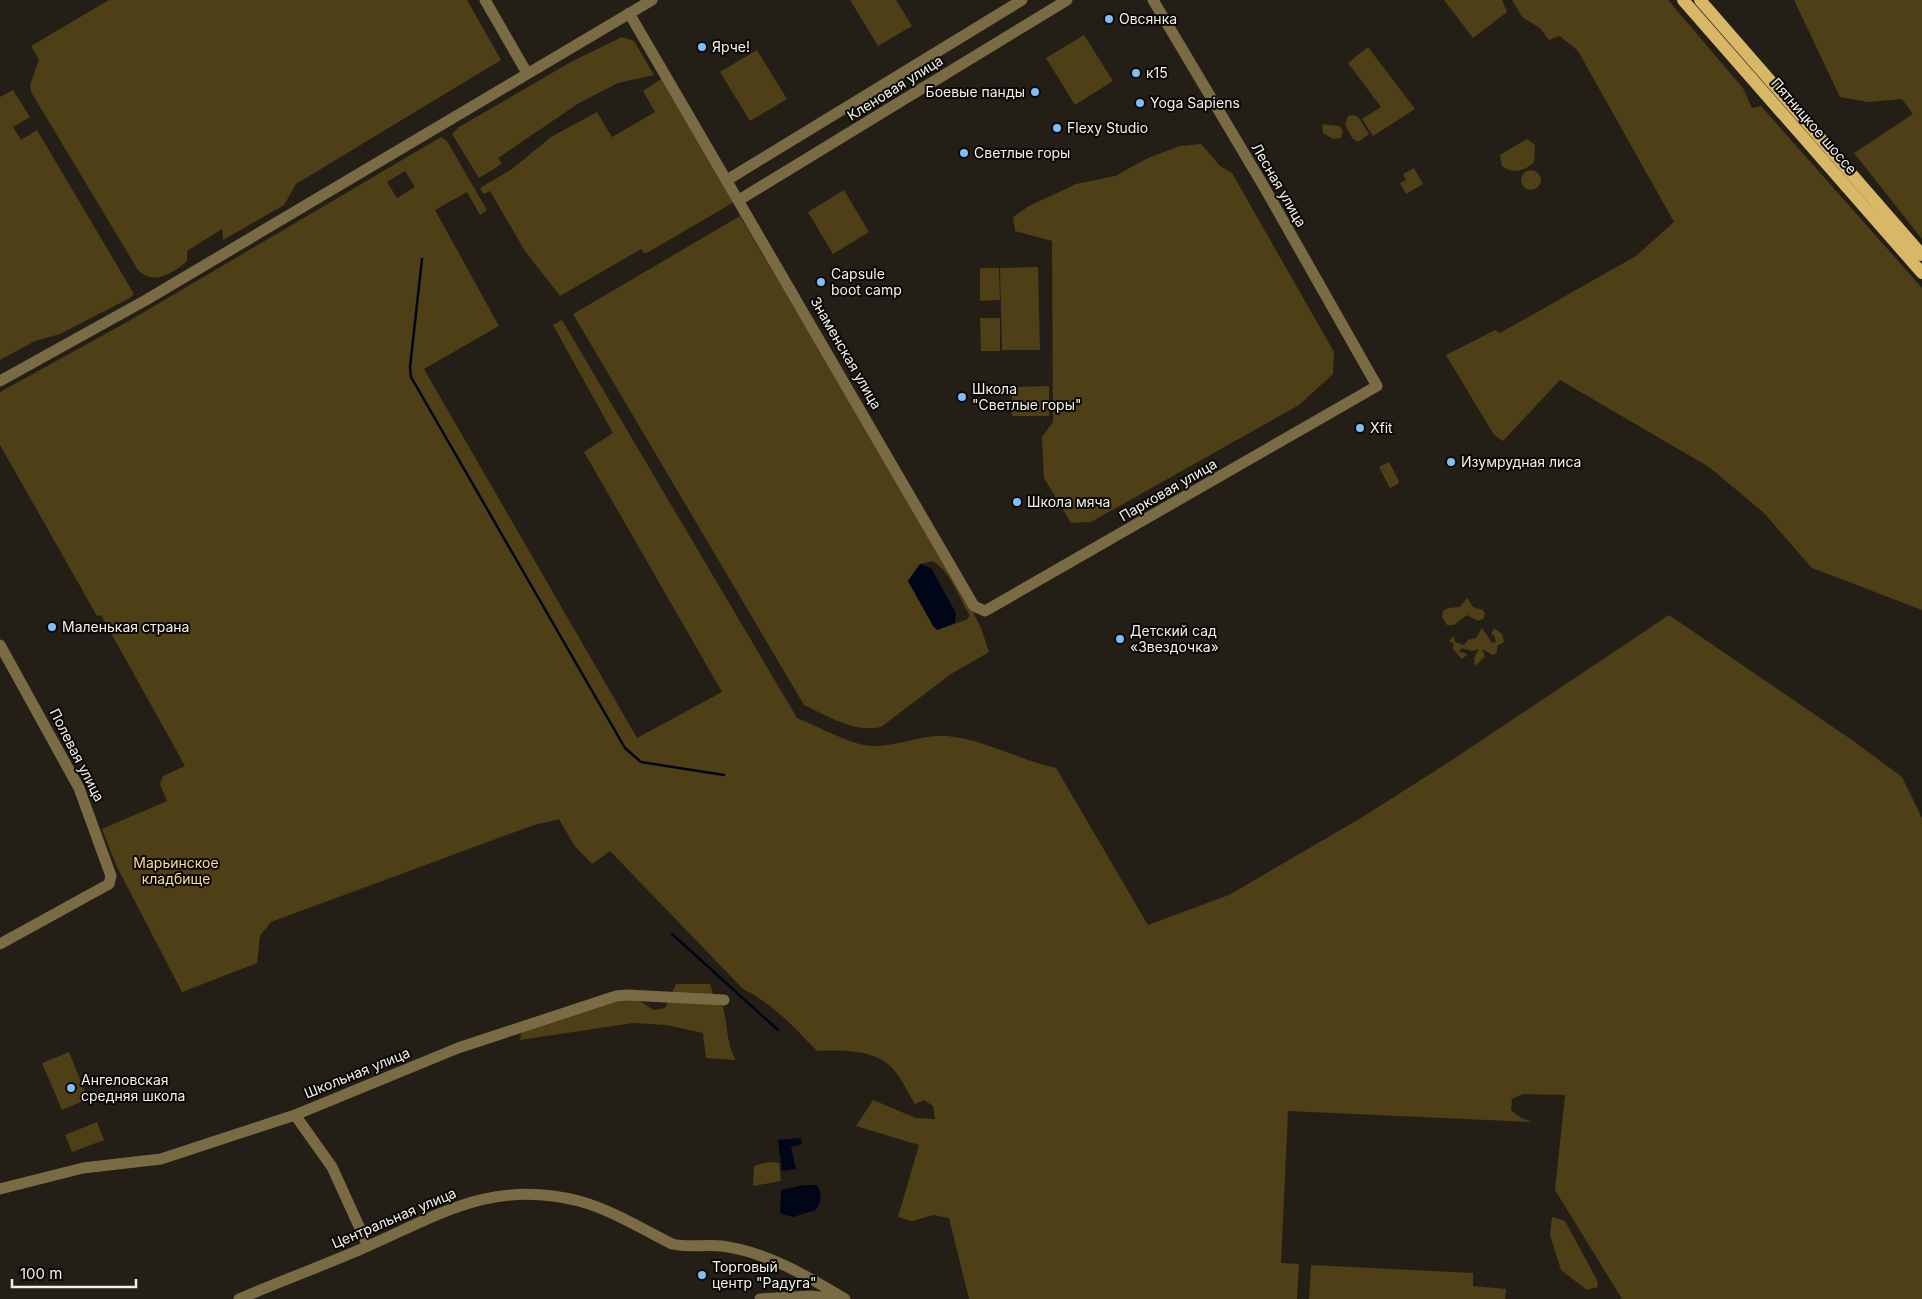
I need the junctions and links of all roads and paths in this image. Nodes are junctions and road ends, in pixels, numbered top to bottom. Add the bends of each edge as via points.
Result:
1 (485, 0) edge
2 (652, 0) edge
3 (1022, 0) edge
4 (1067, 0) edge
5 (1153, 0) edge
6 (1683, 0) edge
7 (1700, 0) edge
8 (629, 14) junction
9 (526, 73) junction
10 (728, 180) junction
11 (739, 200) junction
12 (1922, 255) edge
13 (1922, 273) edge
14 (0, 381) edge
15 (1377, 386) joint
16 (974, 606) joint
17 (0, 645) edge
18 (0, 944) edge
19 (724, 1000) dead end
20 (295, 1115) junction
21 (0, 1189) edge
22 (368, 1246) junction
23 (239, 1299) edge
24 (760, 1299) edge
25 (844, 1299) edge

1 - 9 street
2 - 8 street
3 - 10 street, Кленовая улица
4 - 11 street, Кленовая улица
5 - 15 street, Лесная улица
6 - 13 main road, Пятницкое шоссе
7 - 12 main road, Пятницкое шоссе
8 - 9 street
8 - 10 street, Знаменская улица
9 - 14 street via 146,300
10 - 11 street, Знаменская улица
11 - 16 street, Знаменская улица
15 - 16 street, Парковая улица via 990,610 981,611
17 - 18 street, Полевая улица via 79,788 110,870 109,884
19 - 20 street, Школьная улица via 628,994 609,998 458,1048
20 - 21 street, Школьная улица via 161,1159 83,1168
20 - 22 street via 332,1167
22 - 23 street, Центральная улица
22 - 25 street, Центральная улица via 473,1200 513,1195 558,1197 599,1207 672,1244 734,1248 787,1266
24 - 25 street via 810,1296

